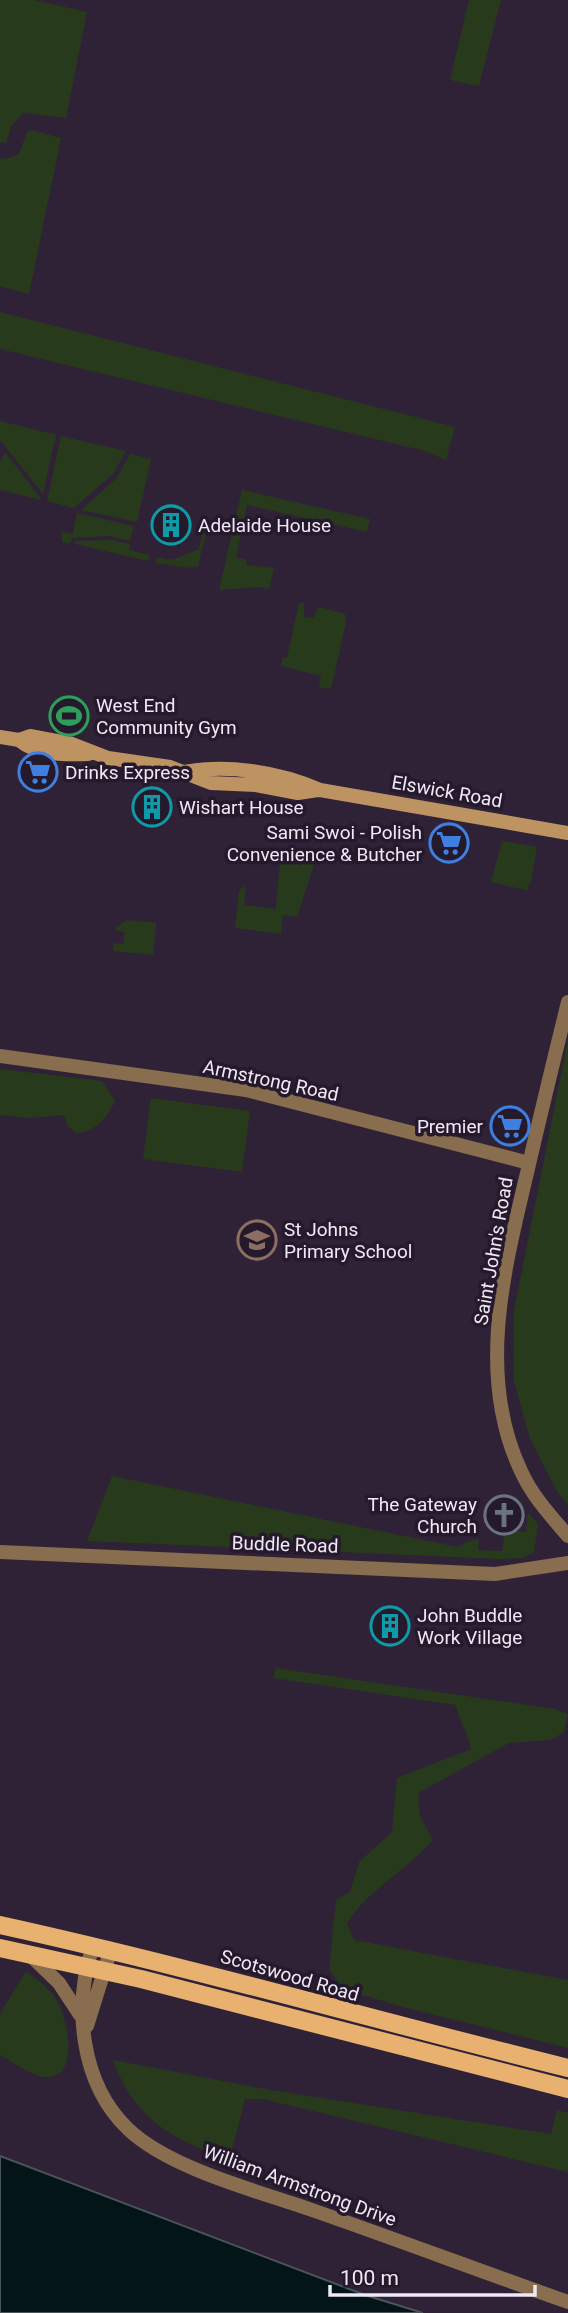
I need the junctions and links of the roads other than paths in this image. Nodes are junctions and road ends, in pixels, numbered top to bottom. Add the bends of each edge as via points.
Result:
1 (0, 737) edge
2 (568, 833) edge
3 (568, 1002) edge
4 (0, 1056) edge
5 (529, 1163) junction
6 (568, 1536) edge
7 (0, 1552) edge
8 (568, 1563) edge
9 (0, 1925) edge
10 (93, 1946) junction
11 (0, 1948) edge
12 (111, 1950) junction
13 (30, 1955) junction
14 (85, 1968) junction
15 (104, 1972) junction
16 (84, 2025) junction
17 (568, 2068) edge
18 (568, 2089) edge
19 (568, 2302) edge

1 - 2 main road, Elswick Road via 19,740 29,748 91,754 184,772 211,783 298,793 320,790
3 - 5 street, Saint John's Road
4 - 5 street, Armstrong Road via 246,1090
5 - 6 street, Saint John's Road via 497,1321 501,1406 521,1472
7 - 8 street, Buddle Road via 495,1574
9 - 10 main road, Scotswood Road
10 - 12 main road, Scotswood Road
10 - 14 street, William Armstrong Drive
11 - 13 main road, Scotswood Road
12 - 15 street, William Armstrong Drive
12 - 17 main road, Scotswood Road
13 - 14 main road, Scotswood Road
13 - 16 street via 60,1983
14 - 15 main road, Scotswood Road
14 - 16 street, William Armstrong Drive via 81,1996
15 - 16 street, William Armstrong Drive
15 - 18 main road, Scotswood Road
16 - 19 street, William Armstrong Drive via 89,2059 103,2095 125,2127 152,2148 263,2193

